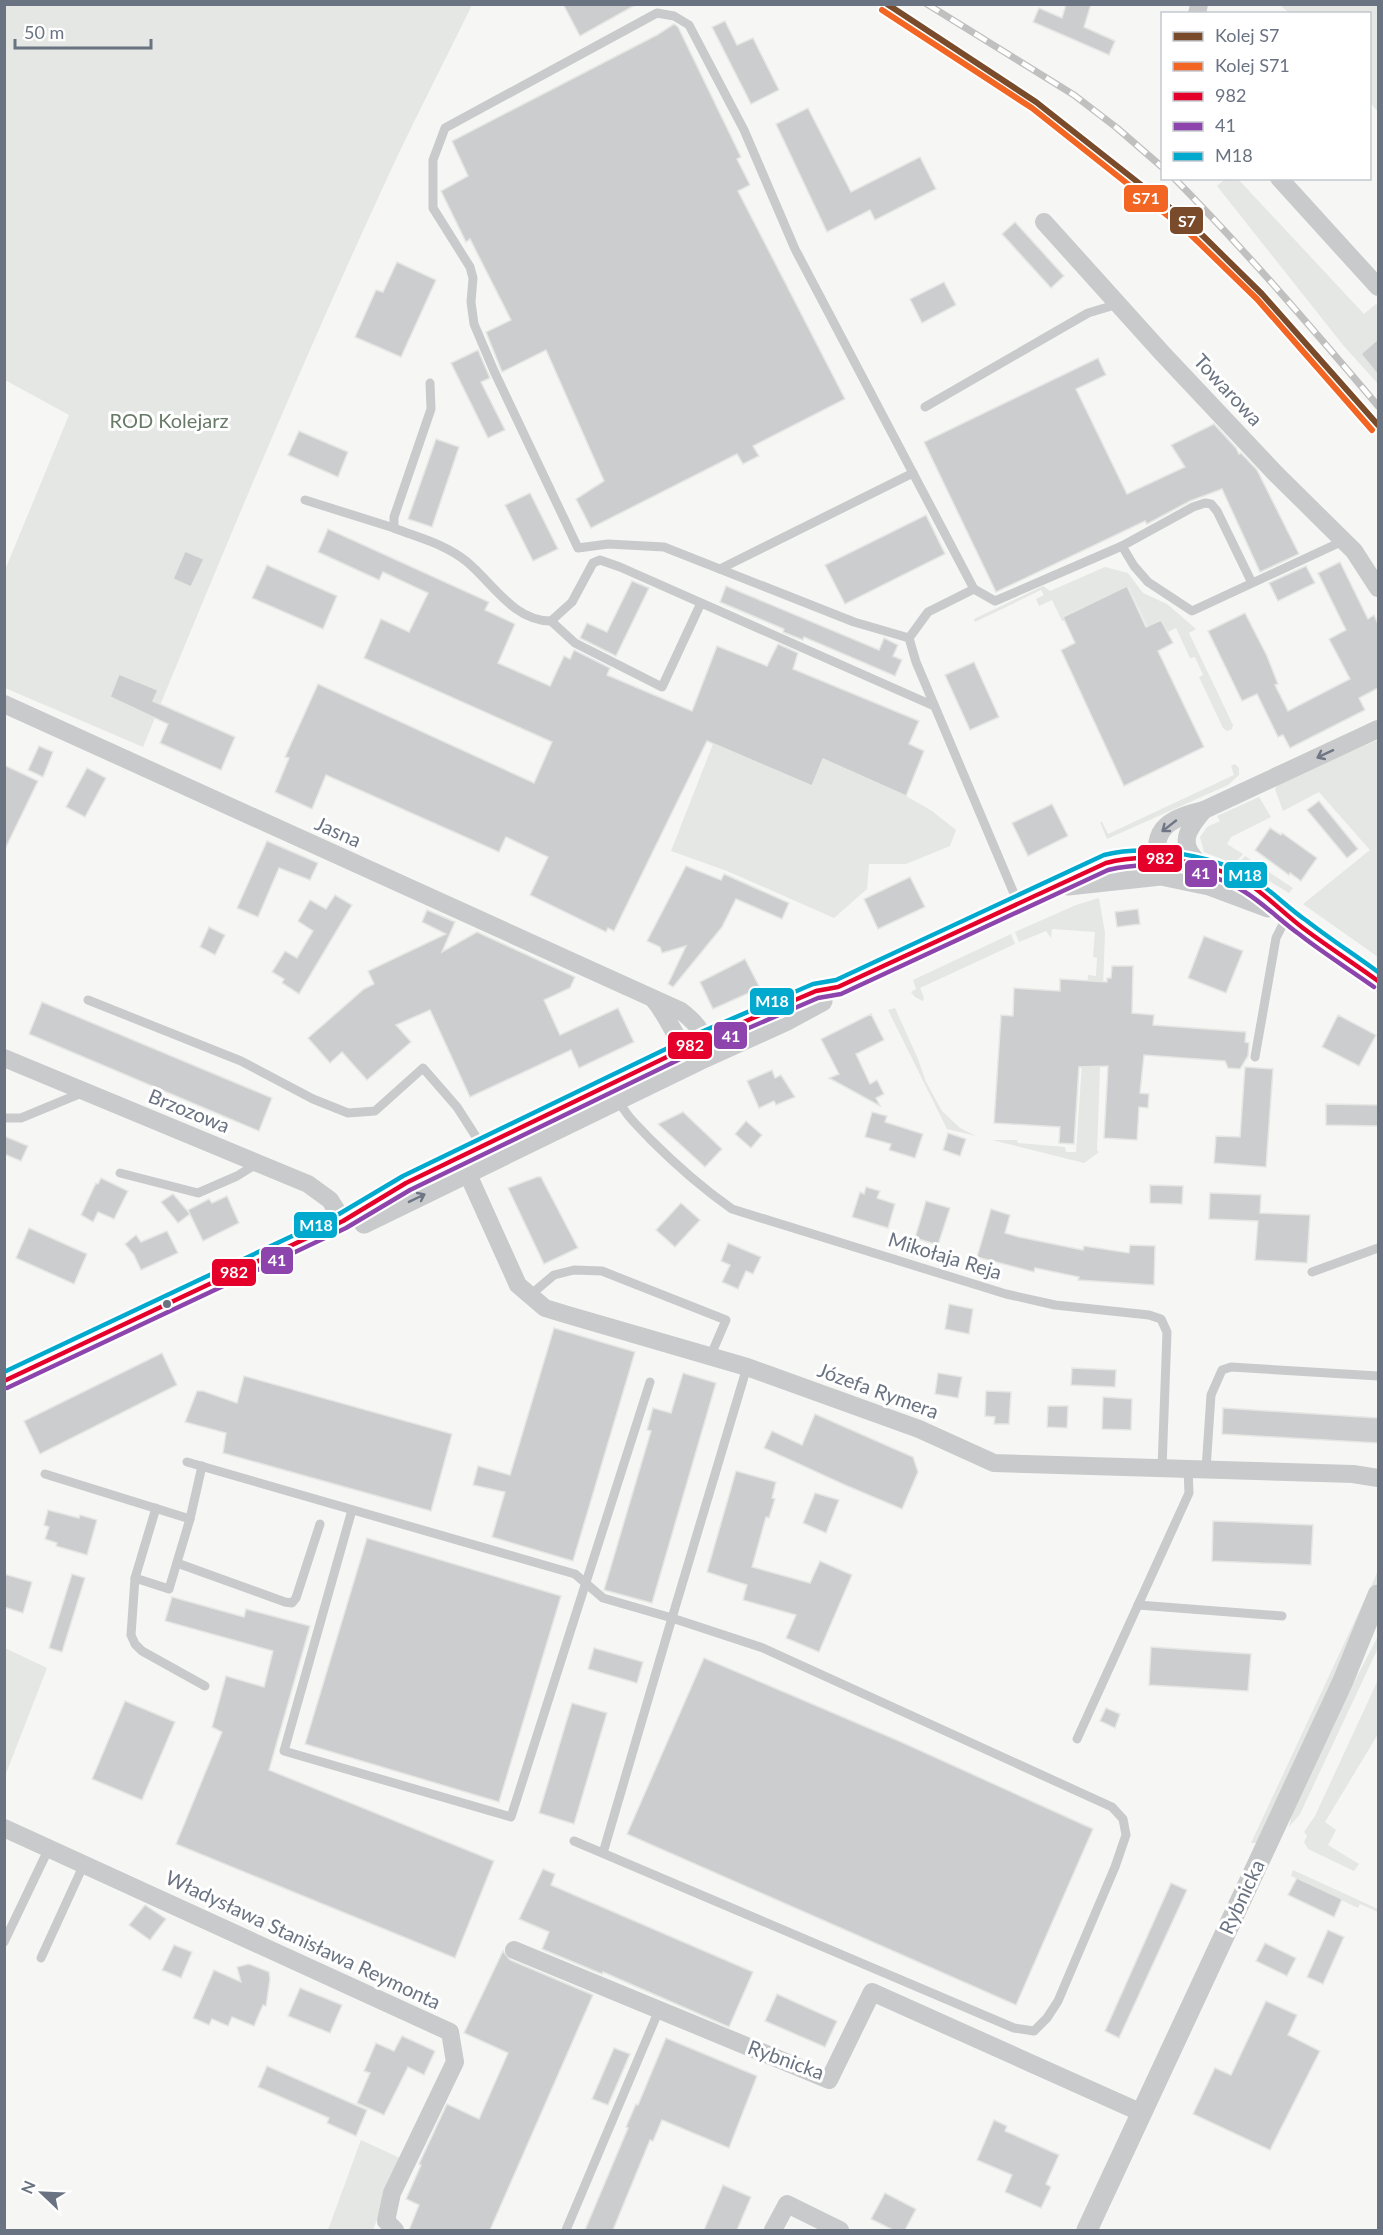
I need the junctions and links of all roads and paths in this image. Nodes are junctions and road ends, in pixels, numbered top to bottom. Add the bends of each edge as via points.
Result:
1 (1281, 180) edge
2 (1044, 222) dead end
3 (1378, 287) edge
4 (1118, 304) junction
5 (430, 383) dead end
6 (925, 407) dead end
7 (913, 473) junction
8 (305, 500) dead end
9 (394, 528) junction
10 (1343, 541) junction
11 (1122, 546) junction
12 (720, 569) junction
13 (1252, 583) junction
14 (1378, 588) edge
15 (974, 589) junction
16 (701, 603) junction
17 (551, 621) junction
18 (909, 638) junction
19 (4, 705) edge
20 (934, 706) junction
21 (1378, 729) edge
22 (1203, 810) junction
23 (1200, 864) junction
24 (1159, 867) junction
25 (1018, 903) junction
26 (1283, 913) junction
27 (1378, 981) edge
28 (838, 987) junction
29 (88, 1000) dead end
30 (654, 1000) junction
31 (704, 1039) junction
32 (691, 1054) junction
33 (1255, 1057) dead end
34 (4, 1058) edge
35 (84, 1092) junction
36 (618, 1099) junction
37 (4, 1118) edge
38 (486, 1154) junction
39 (258, 1163) junction
40 (463, 1165) junction
41 (120, 1173) dead end
42 (343, 1221) junction
43 (1378, 1248) edge
44 (1312, 1272) dead end
45 (529, 1296) junction
46 (710, 1357) junction
47 (747, 1367) junction
48 (1378, 1376) edge
49 (4, 1382) edge
50 (650, 1382) dead end
51 (187, 1462) dead end
52 (202, 1466) junction
53 (1162, 1468) junction
54 (1197, 1469) junction
55 (45, 1474) dead end
56 (1378, 1478) edge
57 (156, 1508) junction
58 (352, 1510) junction
59 (189, 1519) junction
60 (320, 1524) dead end
61 (177, 1563) junction
62 (135, 1578) junction
63 (586, 1584) junction
64 (1378, 1595) edge
65 (1138, 1605) junction
66 (1282, 1616) dead end
67 (672, 1618) junction
68 (1378, 1625) edge
69 (1343, 1681) junction
70 (205, 1686) dead end
71 (1077, 1739) dead end
72 (4, 1828) edge
73 (574, 1841) dead end
74 (50, 1848) junction
75 (603, 1853) junction
76 (84, 1864) junction
77 (4, 1942) edge
78 (514, 1950) dead end
79 (41, 1958) dead end
80 (659, 2010) junction
81 (1142, 2113) junction
82 (395, 2230) edge
83 (566, 2230) edge
84 (772, 2230) edge
85 (840, 2230) edge
86 (1087, 2230) edge

1 - 3 street
2 - 4 street, Towarowa
4 - 6 lane via 1089,313
4 - 10 street, Towarowa
5 - 9 lane via 430,409 394,517
7 - 12 lane
7 - 12 lane via 795,249 744,130 689,25 657,12 446,128 434,160 433,208 470,267 474,324 578,548 646,544
7 - 15 lane
8 - 9 lane
9 - 17 lane via 438,543 466,561 501,598 537,621
10 - 13 lane
10 - 14 street, Towarowa
11 - 13 lane via 1148,582 1192,611
11 - 13 lane via 1193,507 1210,504
11 - 15 lane via 995,601
12 - 18 lane
15 - 18 lane via 928,612
16 - 17 lane via 600,560 593,563 572,602
16 - 17 lane via 662,687 575,643
16 - 20 lane
18 - 20 lane
19 - 30 street, Jasna
20 - 25 lane
21 -> 22 street
22 - 23 street via 1192,824 1186,844
22 -> 24 street via 1166,826 1155,845
23 - 24 street
23 - 26 street via 1260,891
24 - 25 street via 1123,859 1109,862
24 - 26 street
25 - 28 street
26 - 27 street
26 - 33 lane
28 - 31 street via 816,991
28 - 32 street via 823,1001 785,1021
29 - 38 lane via 241,1061 348,1113 375,1111 423,1068 457,1107
30 - 31 street, Jasna via 690,1018
30 - 32 street, Jasna
31 - 32 street
32 - 36 street
32 - 38 street
34 - 35 street, Brzozowa
35 - 37 lane via 21,1118
35 - 39 street, Brzozowa
36 - 38 street
36 - 53 lane, Mikołaja Reja via 624,1112 680,1169 732,1209 1006,1294 1161,1319 1167,1332
38 - 40 street
39 - 41 lane via 198,1193
39 - 42 street, Brzozowa via 308,1184 330,1200
40 - 42 street via 361,1224
40 - 45 street, Józefa Rymera via 518,1285
42 - 49 street
43 - 44 lane
45 - 46 street, Józefa Rymera via 545,1308 568,1316
45 - 46 lane via 554,1275 574,1270 602,1271 726,1320
46 - 47 street, Józefa Rymera
47 - 53 street, Józefa Rymera via 919,1429 994,1463
47 - 67 lane
48 - 54 lane via 1231,1367 1222,1370 1211,1395
50 - 63 lane
51 - 52 lane
52 - 58 lane
52 - 59 lane
53 - 54 street, Józefa Rymera
54 - 56 street, Józefa Rymera
54 - 65 lane
55 - 57 lane
57 - 59 lane
57 - 62 lane
58 - 63 lane via 575,1574
58 - 63 lane via 284,1751 511,1817
59 - 61 lane
60 - 61 lane via 292,1603
61 - 62 lane via 169,1589
62 - 70 lane via 131,1635 135,1644
63 - 67 lane via 603,1598
64 - 69 street, Rybnicka
65 - 66 lane
65 - 71 lane
67 - 75 lane
67 - 75 lane via 763,1648 1112,1807 1123,1819 1126,1835 1058,2001 1034,2031 1014,2028
68 - 69 street, Rybnicka
69 - 81 street, Rybnicka
72 - 74 street, Władysława Stanisława Reymonta
73 - 75 lane
74 - 76 street, Władysława Stanisława Reymonta
74 - 77 lane
76 - 79 lane
76 - 82 street, Władysława Stanisława Reymonta via 450,2032 455,2062 392,2193 386,2221
78 - 80 street, Rybnicka
80 - 81 street, Rybnicka via 829,2080 872,1992
80 - 83 lane
81 - 86 street, Rybnicka
84 - 85 street via 787,2204

